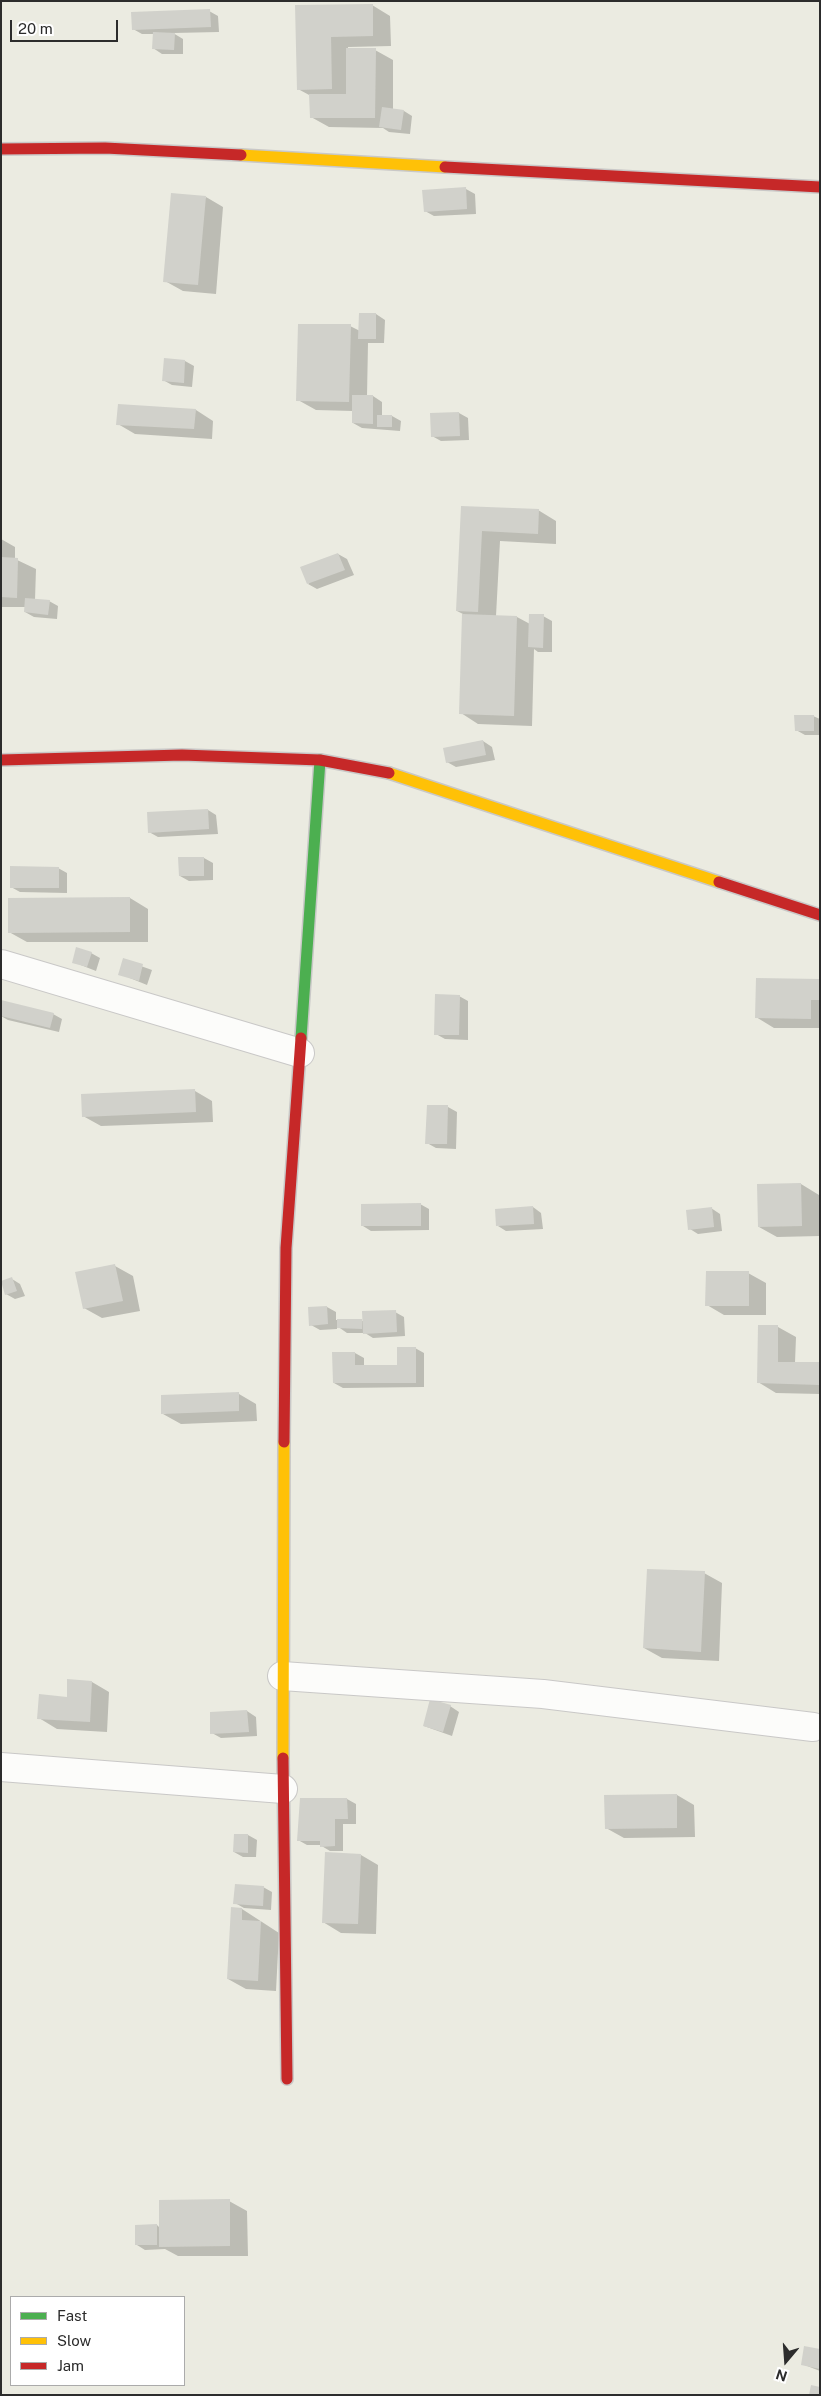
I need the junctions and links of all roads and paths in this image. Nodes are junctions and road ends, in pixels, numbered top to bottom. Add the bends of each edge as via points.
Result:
1 (1, 149) edge
2 (820, 187) edge
3 (1, 760) edge
4 (320, 760) junction
5 (820, 915) edge
6 (1, 964) edge
7 (300, 1053) junction
8 (282, 1676) junction
9 (813, 1727) dead end
10 (1, 1767) edge
11 (283, 1789) junction
12 (287, 2079) dead end

1 - 2 street via 105,148
3 - 4 street via 182,755
4 - 5 street via 389,773
4 - 7 street
6 - 7 street
7 - 8 street via 286,1248
8 - 9 street via 543,1694
8 - 11 street
10 - 11 street
11 - 12 street

